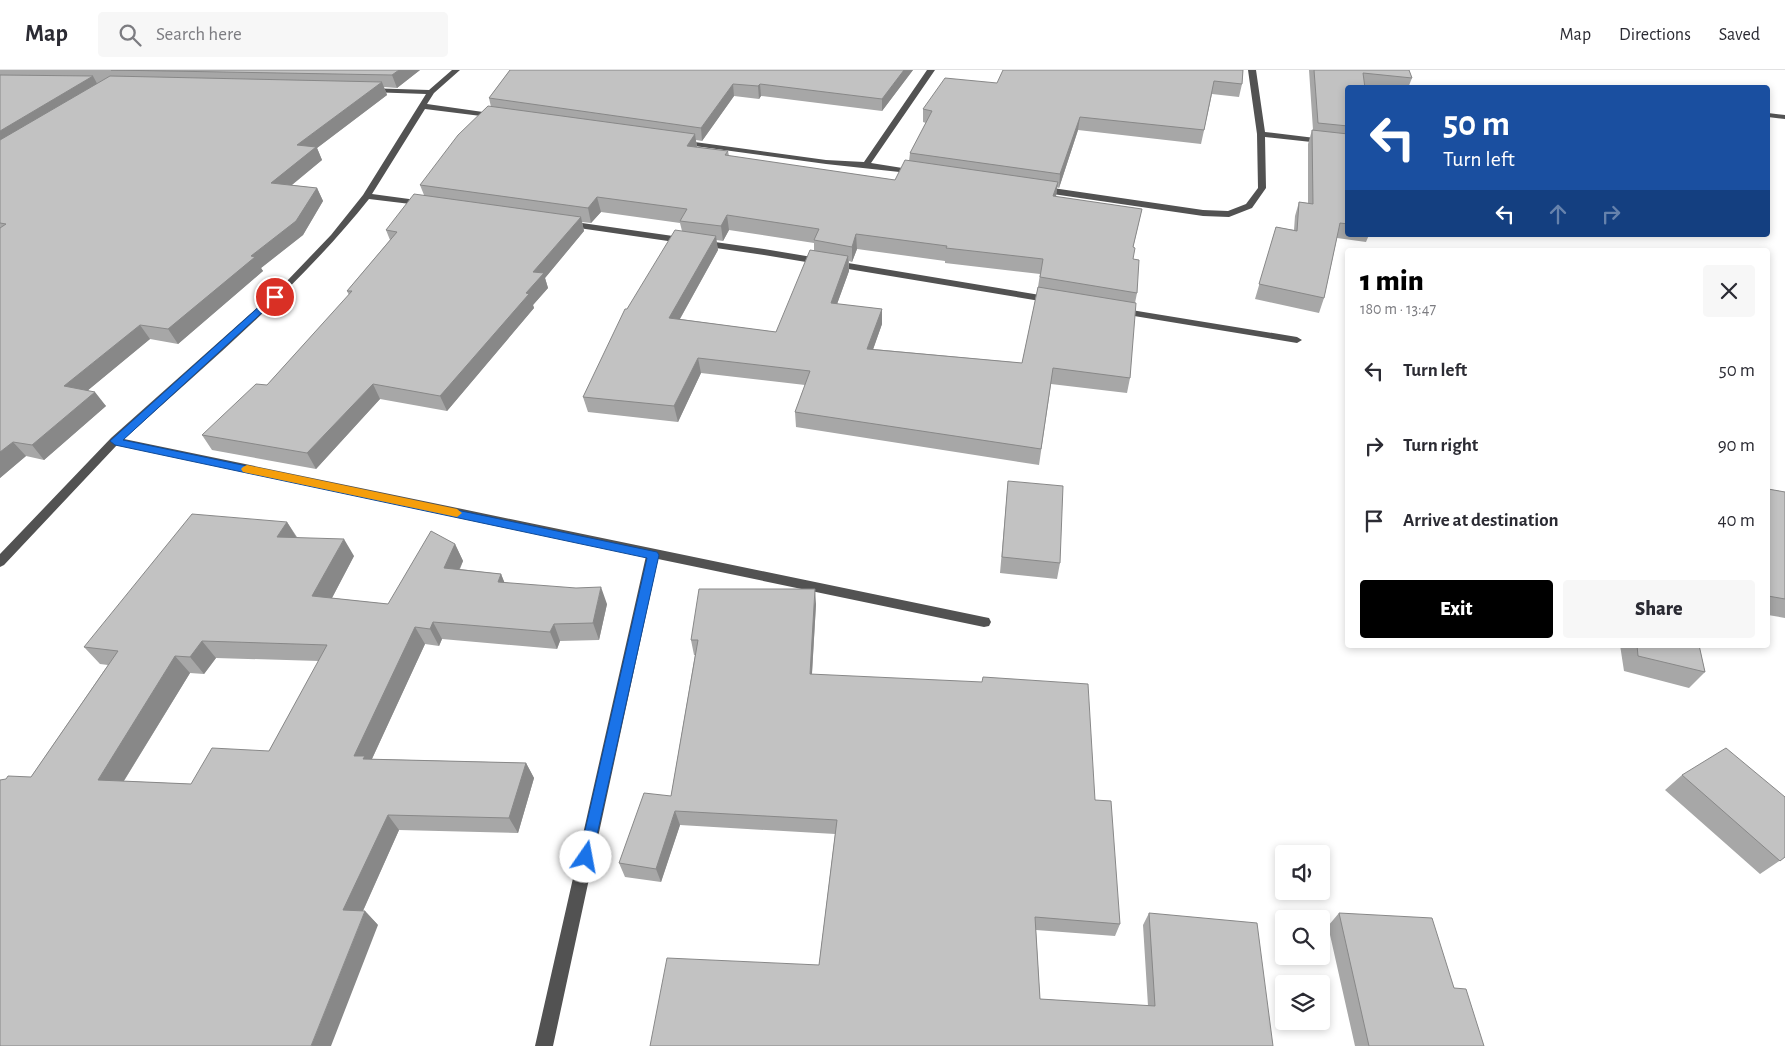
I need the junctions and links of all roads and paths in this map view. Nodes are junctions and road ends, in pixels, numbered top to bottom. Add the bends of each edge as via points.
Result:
1 (456, 70) edge
2 (931, 70) edge
3 (1252, 70) edge
4 (362, 90) edge
5 (431, 92) junction
6 (422, 106) junction
7 (1770, 115) edge
8 (501, 117) edge
9 (1785, 117) edge
10 (1261, 134) junction
11 (668, 140) edge
12 (1345, 144) edge
13 (866, 165) junction
14 (924, 173) edge
15 (1031, 188) edge
16 (368, 196) junction
17 (435, 206) edge
18 (561, 223) edge
19 (1064, 302) edge
20 (1113, 310) edge
21 (1297, 340) dead end
22 (115, 441) junction
23 (653, 555) junction
24 (0, 562) edge
25 (984, 622) dead end
26 (544, 1046) edge

1 - 5 street
2 - 13 street
3 - 10 street
4 - 5 street
5 - 6 street
6 - 8 street
6 - 16 street
7 - 9 street
10 - 12 street
10 - 15 street via 1262,188 1249,206 1229,214
11 - 13 street
13 - 14 street
16 - 17 street
16 - 22 street via 289,284
18 - 19 street
20 - 21 street
22 - 23 street
22 - 24 street
23 - 25 street
23 - 26 street

